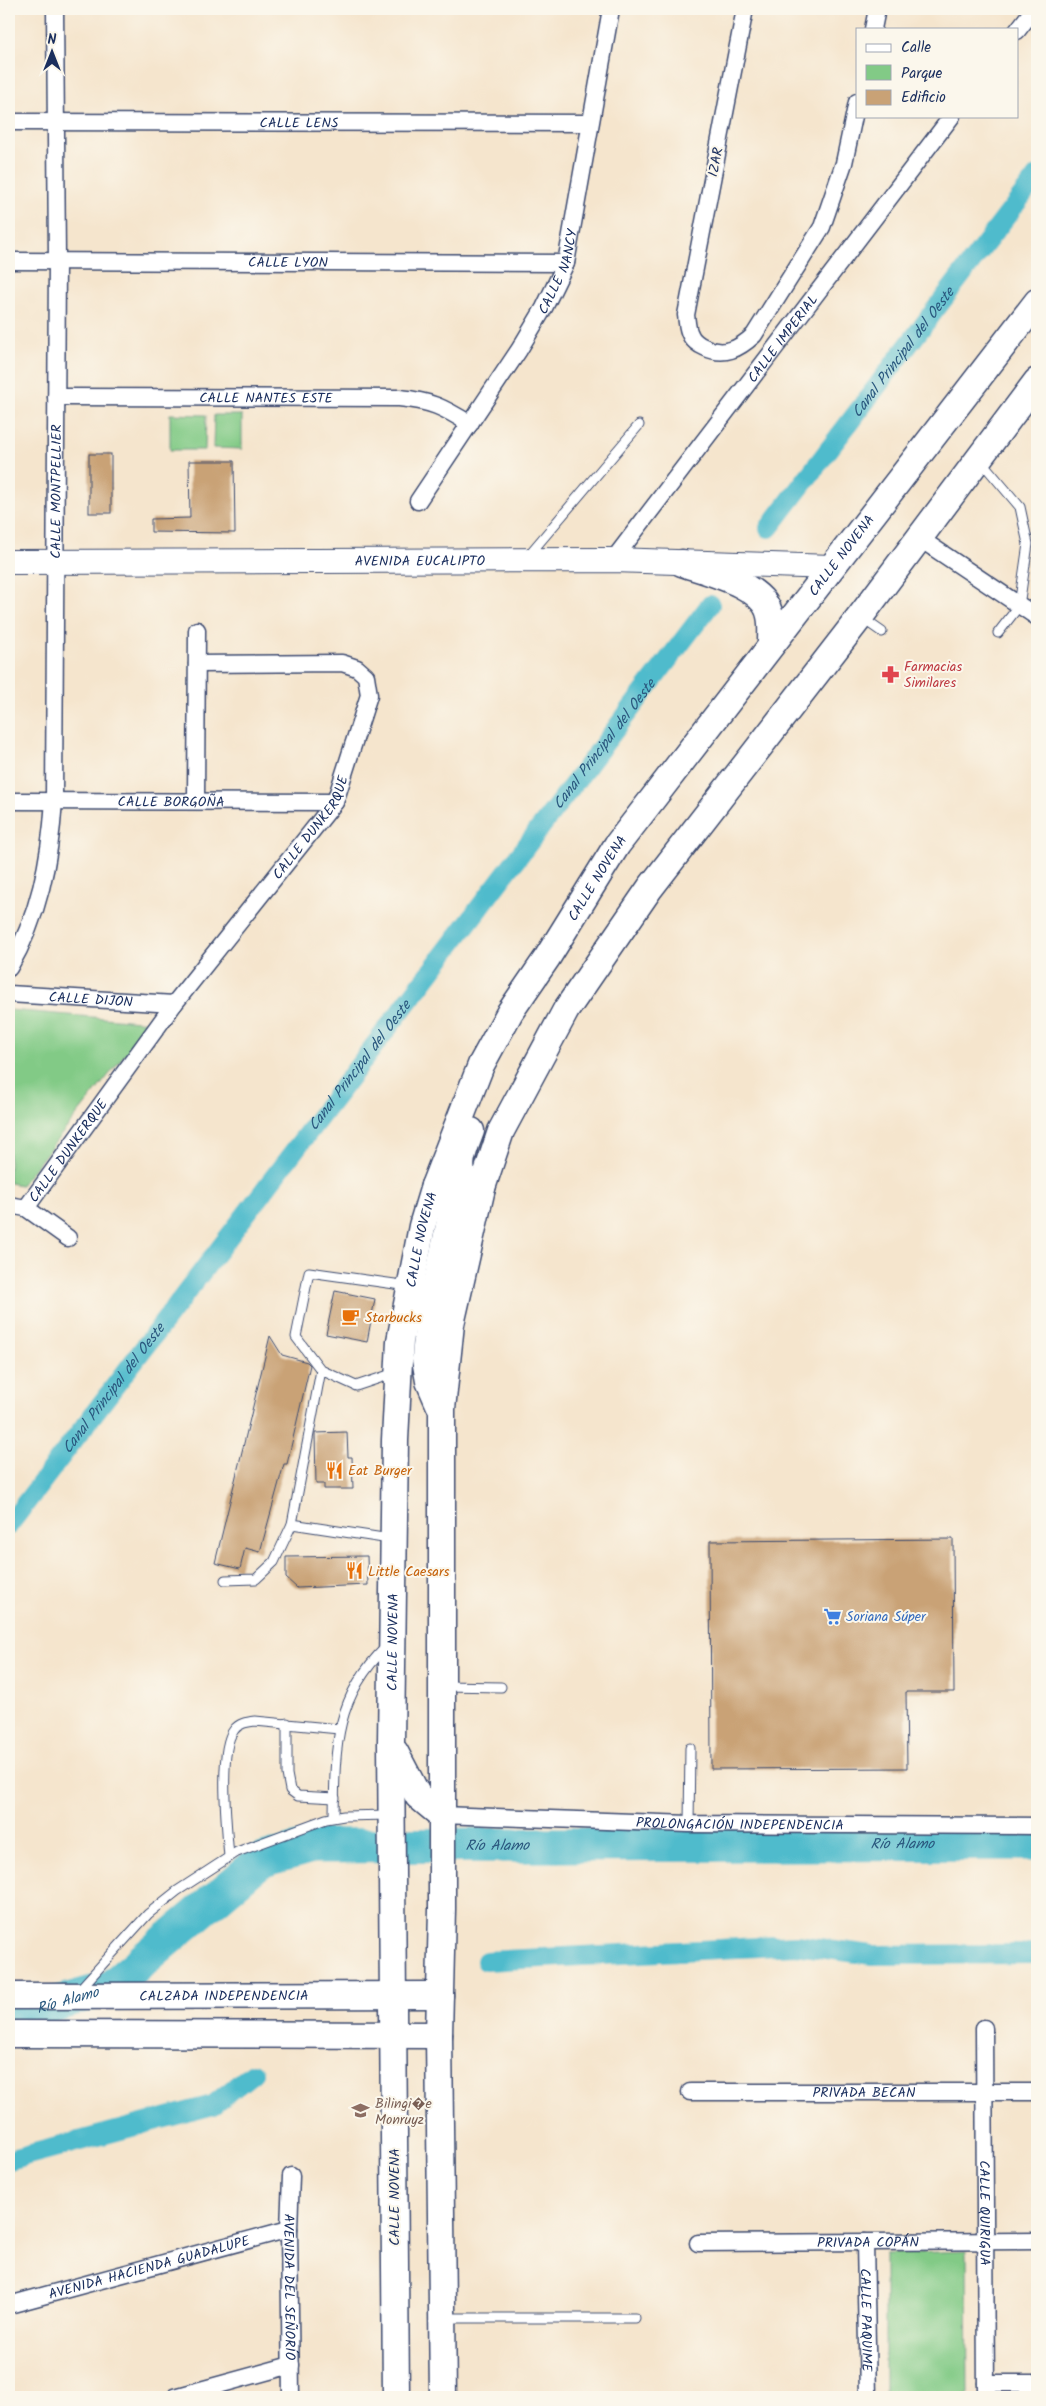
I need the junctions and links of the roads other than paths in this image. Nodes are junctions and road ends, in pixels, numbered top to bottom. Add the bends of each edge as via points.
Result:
1 (55, 9) edge
2 (610, 9) edge
3 (744, 9) edge
4 (877, 9) edge
5 (1034, 9) edge
6 (873, 28) edge
7 (1018, 30) edge
8 (856, 107) edge
9 (950, 118) edge
10 (9, 122) edge
11 (56, 122) junction
12 (589, 123) junction
13 (57, 260) junction
14 (9, 261) edge
15 (566, 263) junction
16 (1037, 302) edge
17 (1037, 381) edge
18 (56, 398) junction
19 (470, 424) junction
20 (640, 425) dead end
21 (979, 458) junction
22 (418, 501) dead end
23 (919, 538) junction
24 (613, 560) junction
25 (524, 561) junction
26 (9, 562) edge
27 (55, 562) junction
28 (682, 563) junction
29 (832, 567) junction
30 (1019, 606) junction
31 (860, 617) junction
32 (1037, 617) edge
33 (197, 630) dead end
34 (882, 632) dead end
35 (998, 633) dead end
36 (771, 643) junction
37 (197, 664) junction
38 (9, 801) edge
39 (54, 801) junction
40 (196, 801) junction
41 (335, 802) junction
42 (16, 941) edge
43 (547, 958) junction
44 (9, 968) edge
45 (9, 994) edge
46 (174, 1004) junction
47 (434, 1186) junction
48 (482, 1188) junction
49 (9, 1205) edge
50 (26, 1208) junction
51 (68, 1238) dead end
52 (409, 1286) junction
53 (320, 1370) junction
54 (398, 1372) junction
55 (442, 1409) junction
56 (292, 1524) junction
57 (393, 1540) junction
58 (225, 1580) dead end
59 (392, 1642) junction
60 (441, 1686) junction
61 (501, 1687) dead end
62 (287, 1723) junction
63 (339, 1729) junction
64 (391, 1742) junction
65 (690, 1748) dead end
66 (335, 1798) junction
67 (334, 1817) junction
68 (392, 1820) junction
69 (441, 1820) junction
70 (690, 1824) junction
71 (1037, 1826) edge
72 (230, 1857) junction
73 (393, 1994) junction
74 (75, 1995) junction
75 (440, 1995) junction
76 (9, 1996) edge
77 (984, 2028) dead end
78 (9, 2034) edge
79 (393, 2035) junction
80 (440, 2035) junction
81 (690, 2092) dead end
82 (983, 2092) junction
83 (1037, 2092) edge
84 (291, 2176) dead end
85 (289, 2228) junction
86 (985, 2241) junction
87 (1037, 2241) edge
88 (865, 2242) junction
89 (698, 2243) dead end
90 (9, 2305) edge
91 (442, 2318) junction
92 (635, 2318) dead end
93 (291, 2365) junction
94 (1037, 2383) edge
95 (986, 2390) edge
96 (175, 2397) edge
97 (291, 2397) edge
98 (396, 2397) edge
99 (443, 2397) edge
100 (868, 2397) edge

1 - 11 street, CALLE MONTPELLIER
2 - 12 street, CALLE NANCY
3 - 8 street, IZAR via 686,315 690,334 698,344 712,351 727,352 744,345 754,335 822,228 844,163
4 - 6 street
5 - 7 street
9 - 24 street, CALLE IMPERIAL
10 - 11 street, CALLE LENS
11 - 12 street, CALLE LENS
11 - 13 street, CALLE MONTPELLIER
12 - 15 street, CALLE NANCY
13 - 14 street, CALLE LYON
13 - 15 street, CALLE LYON
13 - 18 street, CALLE MONTPELLIER
15 - 19 street, CALLE NANCY via 519,350
16 - 29 main road, CALLE NOVENA
17 - 21 main road
18 - 19 street, CALLE NANTES ESTE via 400,398 422,400 443,407
18 - 27 street, CALLE MONTPELLIER
19 - 22 street, CALLE NANCY
20 - 25 lane
21 - 23 main road
21 - 30 lane via 1020,507 1028,544
23 - 30 street
23 - 31 main road
24 - 25 street, AVENIDA EUCALIPTO
24 - 28 street, AVENIDA EUCALIPTO
25 - 27 street, AVENIDA EUCALIPTO
26 - 27 street, AVENIDA EUCALIPTO
27 - 39 street, CALLE MONTPELLIER
28 - 29 street, AVENIDA EUCALIPTO
28 - 36 main road via 754,592 765,602 770,615
29 - 36 main road, CALLE NOVENA
30 - 32 street
30 - 35 lane
31 - 34 lane
31 - 48 main road via 650,888 566,1010 501,1131
33 - 37 street
36 - 43 main road, CALLE NOVENA via 616,845
37 - 40 street
37 - 41 street, CALLE DUNKERQUE via 342,663 357,668 366,676 369,694
38 - 39 street, CALLE BORGOÑA
39 - 40 street, CALLE BORGOÑA
39 - 42 street, CALLE MONTPELLIER via 42,888
40 - 41 street, CALLE BORGOÑA
41 - 46 street, CALLE DUNKERQUE
42 - 44 street, CALLE MONTPELLIER
43 - 47 main road, CALLE NOVENA via 510,1012 481,1065
43 - 48 main road via 543,985 498,1065 462,1153 462,1170 467,1181
45 - 46 street, CALLE DIJON
46 - 50 street, CALLE DUNKERQUE
47 - 52 main road, CALLE NOVENA
47 - 55 main road via 452,1191 455,1197 428,1325 425,1359
48 - 55 main road via 451,1324
49 - 50 street
50 - 51 street
52 - 53 lane via 310,1272 296,1337
52 - 54 main road, CALLE NOVENA
53 - 54 lane via 356,1386
53 - 56 lane
54 - 57 main road, CALLE NOVENA
55 - 60 main road
56 - 57 lane
56 - 58 lane via 274,1562 256,1579
57 - 59 main road, CALLE NOVENA
59 - 63 lane via 370,1663 346,1707
59 - 64 main road, CALLE NOVENA
60 - 61 lane
60 - 69 main road
62 - 63 lane
62 - 66 lane via 290,1790 298,1796
62 - 72 lane via 245,1722 233,1730 226,1752 225,1770
63 - 66 lane
64 - 68 main road, CALLE NOVENA
64 - 69 main road via 409,1782
65 - 70 lane
66 - 67 lane
67 - 68 lane
67 - 72 lane via 261,1842
68 - 73 main road, CALLE NOVENA
69 - 70 street, PROLONGACIÓN INDEPENDENCIA
69 - 75 main road
70 - 71 street, PROLONGACIÓN INDEPENDENCIA
72 - 74 lane via 177,1890 148,1914
73 - 74 main road, CALZADA INDEPENDENCIA
73 - 75 main road, CALZADA INDEPENDENCIA
73 - 79 main road, CALLE NOVENA
74 - 76 main road, CALZADA INDEPENDENCIA
75 - 80 main road
77 - 82 street, CALLE QUIRIGUA
78 - 79 main road
79 - 80 main road
79 - 98 main road, CALLE NOVENA
80 - 91 main road
81 - 82 street, PRIVADA BECAN
82 - 83 street, PRIVADA BECAN
82 - 86 street, CALLE QUIRIGUA
84 - 85 street, AVENIDA DEL SEÑORÍO
85 - 90 street, AVENIDA HACIENDA GUADALUPE
85 - 93 street, AVENIDA DEL SEÑORÍO
86 - 87 street, PRIVADA COPÁN
86 - 88 street, PRIVADA COPÁN
86 - 95 street, CALLE QUIRIGUA
88 - 89 street, PRIVADA COPÁN
88 - 100 street, CALLE PAQUIME
91 - 92 lane
91 - 99 main road
93 - 96 street
93 - 97 street, AVENIDA DEL SEÑORÍO
94 - 95 street

